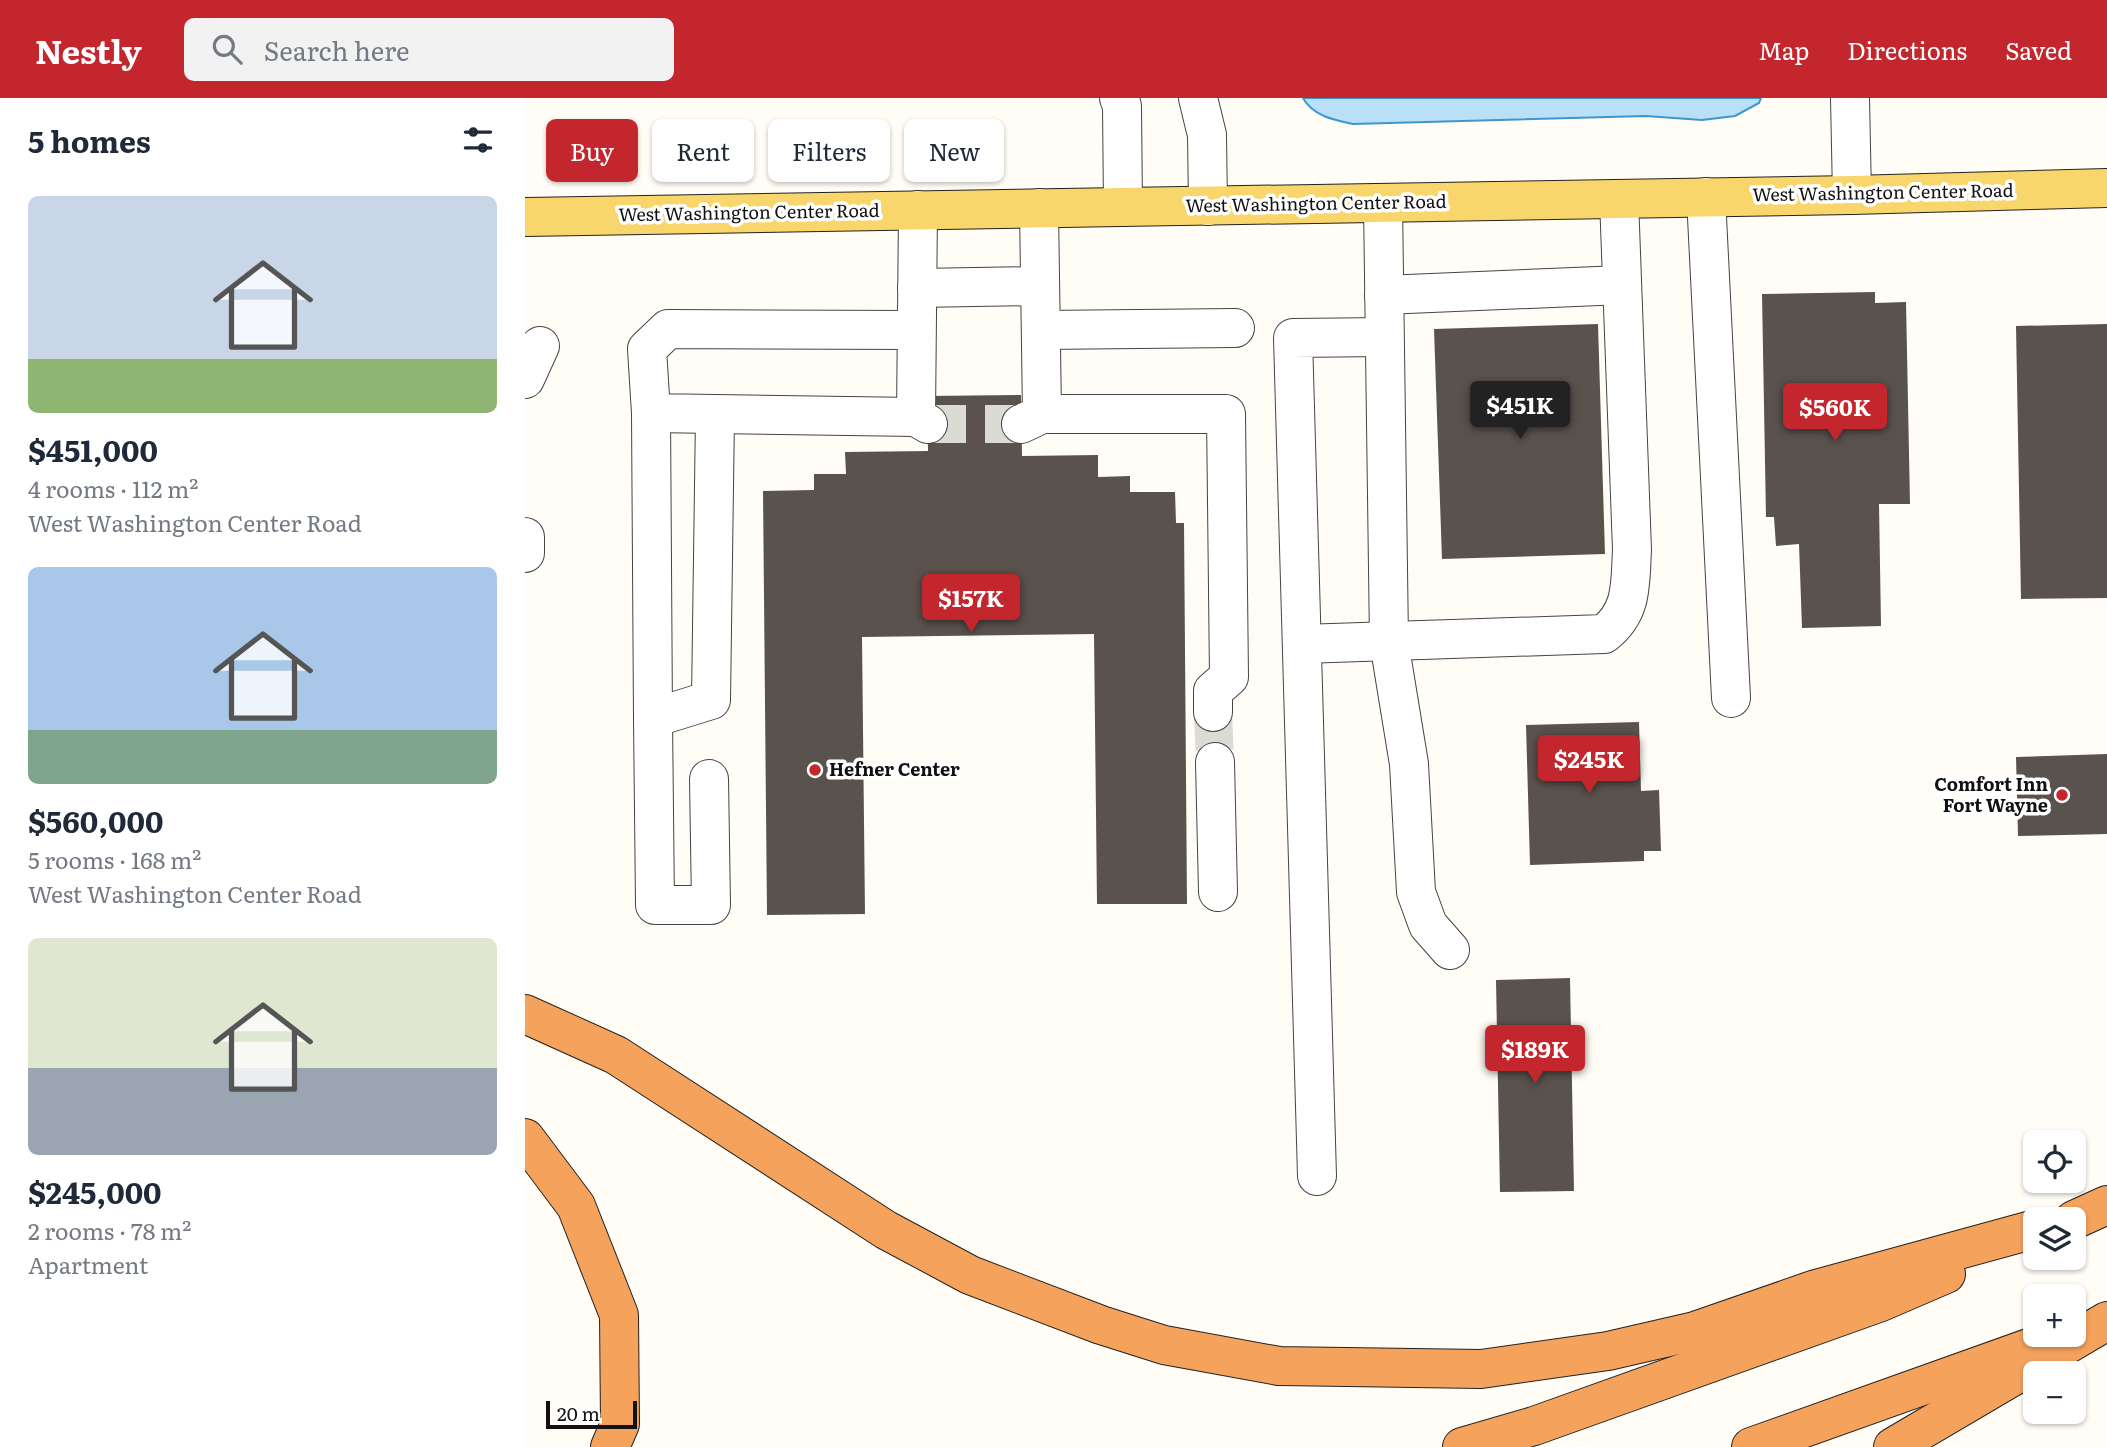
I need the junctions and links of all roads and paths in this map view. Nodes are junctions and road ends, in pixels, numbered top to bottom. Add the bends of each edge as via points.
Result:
1 (1119, 98) edge
2 (1198, 98) edge
3 (1850, 98) edge
4 (2107, 188) edge
5 (1853, 195) junction
6 (1706, 197) junction
7 (1619, 199) junction
8 (1383, 203) junction
9 (1208, 206) junction
10 (1123, 207) junction
11 (1039, 208) junction
12 (918, 211) junction
13 (525, 217) edge
14 (1622, 285) junction
15 (1040, 286) junction
16 (917, 288) junction
17 (1384, 295) junction
18 (1235, 328) dead end
19 (916, 330) junction
20 (1041, 330) junction
21 (1384, 337) junction
22 (651, 413) junction
23 (715, 415) junction
24 (525, 537) edge
25 (525, 553) edge
26 (1389, 642) junction
27 (1302, 645) junction
28 (1731, 698) dead end
29 (1213, 712) tunnel mouth
30 (653, 719) junction
31 (1215, 762) tunnel mouth
32 (709, 779) dead end
33 (1219, 892) dead end
34 (1450, 950) dead end
35 (525, 1014) edge
36 (525, 1138) edge
37 (1317, 1176) dead end
38 (2023, 1232) edge
39 (2023, 1241) edge
40 (2107, 1321) edge
41 (2086, 1328) edge
42 (2031, 1347) edge
43 (610, 1447) edge
44 (1462, 1447) edge
45 (1751, 1447) edge
46 (1893, 1447) edge

1 - 10 street
2 - 9 street via 1207,135
3 - 5 street
4 - 5 main road, West Washington Center Road
5 - 6 main road, West Washington Center Road
6 - 7 main road, West Washington Center Road
6 - 28 street
7 - 8 main road, West Washington Center Road
7 - 14 street
8 - 9 main road, West Washington Center Road
8 - 17 street
9 - 10 main road, West Washington Center Road
10 - 11 main road, West Washington Center Road
11 - 12 main road, West Washington Center Road
11 - 15 street
12 - 13 main road, West Washington Center Road
12 - 16 street
14 - 17 street
14 - 26 street via 1632,550 1627,603 1619,623 1604,634
15 - 16 street
15 - 20 street
16 - 19 street
17 - 21 street
18 - 20 street
19 - 22 street via 668,329 647,349
19 - 23 street via 922,421
20 - 29 street via 1032,419 1226,414 1229,677 1213,691
21 - 26 street
21 - 27 street via 1293,338
22 - 23 street
22 - 30 street
23 - 30 street via 711,700
24 - 25 street
26 - 27 street
26 - 34 street via 1409,764 1416,892 1428,925
27 - 37 street
30 - 32 street via 655,905 711,905
31 - 33 street
35 - 38 highway via 616,1055 886,1230 970,1275 1164,1345 1279,1366 1481,1369 1608,1351 1695,1331 1816,1289
36 - 43 highway via 576,1206 619,1315 620,1424
39 - 44 highway via 1881,1301 1534,1426
40 - 41 highway
40 - 46 highway
42 - 45 highway

